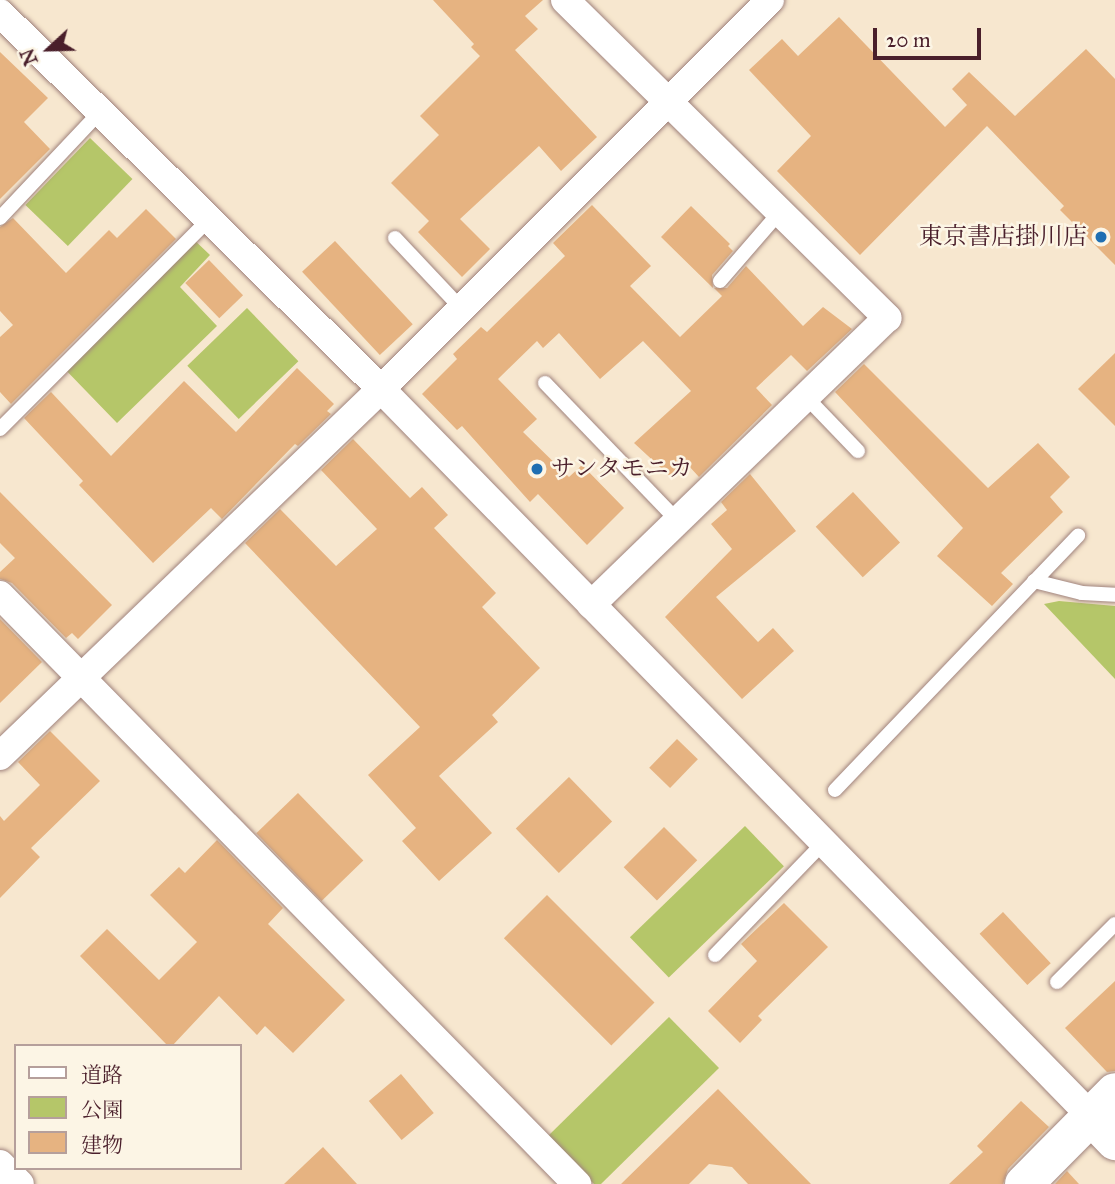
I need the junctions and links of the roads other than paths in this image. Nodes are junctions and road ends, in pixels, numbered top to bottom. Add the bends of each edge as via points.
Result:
1 (565, 0) edge
2 (770, 0) edge
3 (0, 13) edge
4 (665, 102) junction
5 (100, 112) junction
6 (779, 213) junction
7 (0, 218) edge
8 (209, 219) junction
9 (395, 238) dead end
10 (720, 281) dead end
11 (461, 308) junction
12 (545, 383) dead end
13 (381, 389) junction
14 (806, 397) junction
15 (0, 429) edge
16 (858, 450) dead end
17 (678, 521) junction
18 (1078, 536) dead end
19 (1034, 581) junction
20 (0, 595) edge
21 (1115, 595) edge
22 (591, 605) junction
23 (81, 676) junction
24 (0, 756) edge
25 (835, 790) dead end
26 (824, 843) junction
27 (1115, 925) edge
28 (715, 956) dead end
29 (1057, 982) dead end
30 (1107, 1116) edge
31 (0, 1164) edge
32 (20, 1184) edge
33 (577, 1184) edge
34 (1024, 1184) edge

1 - 4 street
2 - 4 street
3 - 5 street
4 - 6 street
4 - 11 street
5 - 7 lane
5 - 8 street
6 - 10 lane
6 - 14 street via 887,318
8 - 13 street
8 - 15 lane
9 - 11 lane
11 - 13 street
12 - 17 lane
13 - 22 street
13 - 23 street
14 - 16 lane
14 - 17 street
17 - 22 street
18 - 19 lane
19 - 21 lane via 1082,593
19 - 25 lane
20 - 23 street
22 - 26 street
23 - 24 street
23 - 33 street
26 - 28 lane
26 - 30 street
27 - 29 lane
30 - 34 street
31 - 32 street

